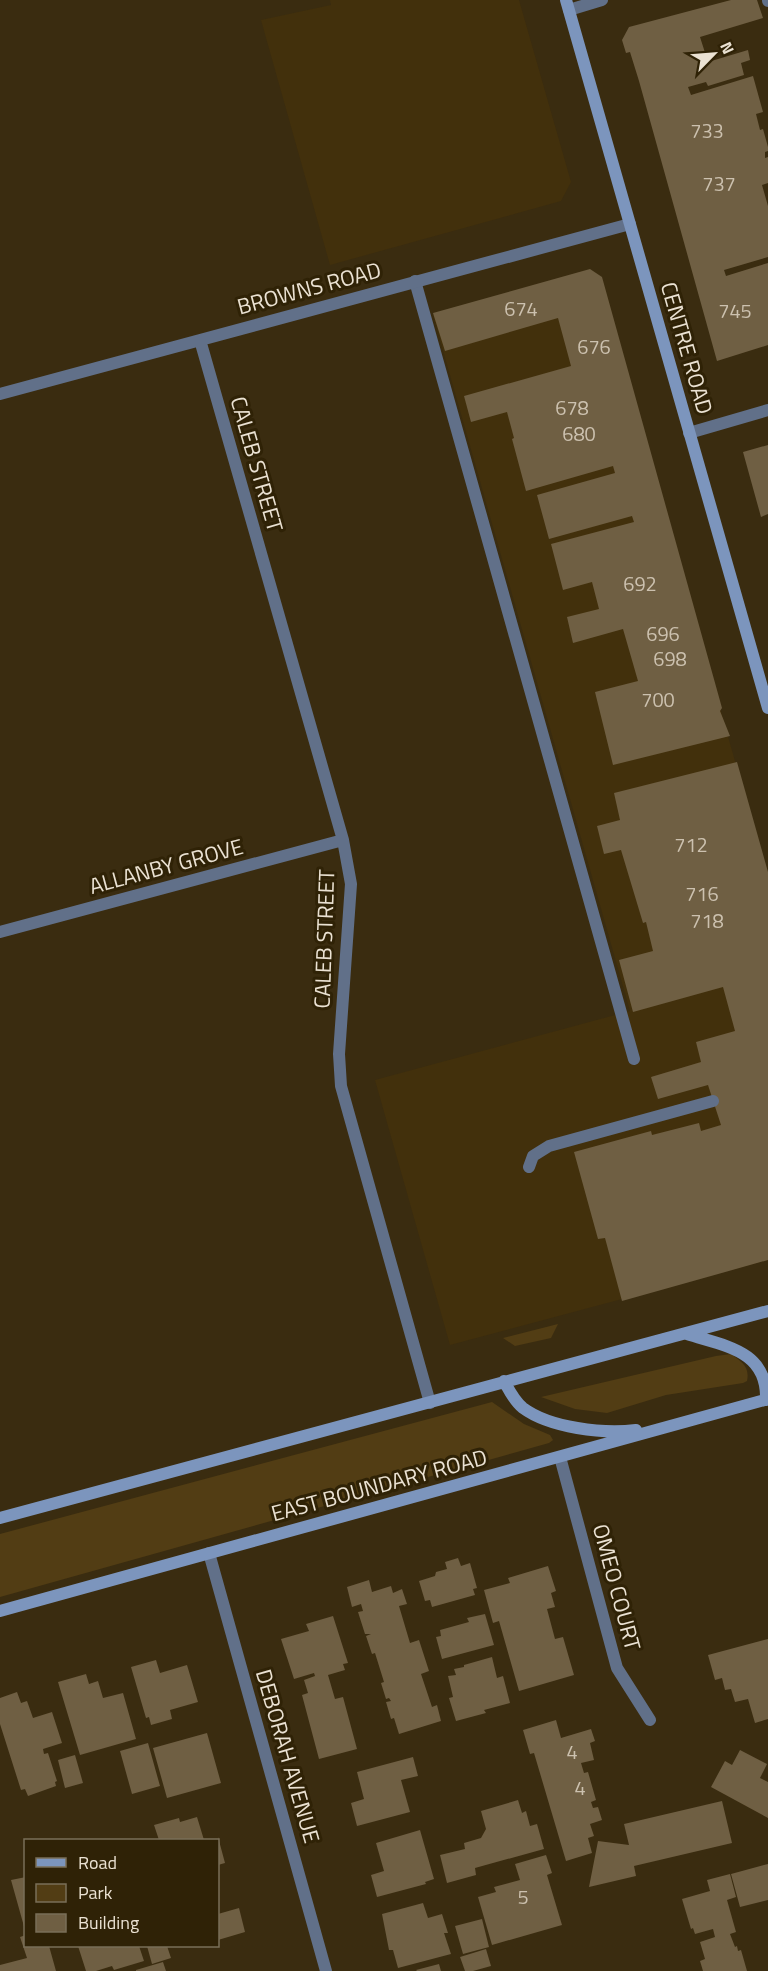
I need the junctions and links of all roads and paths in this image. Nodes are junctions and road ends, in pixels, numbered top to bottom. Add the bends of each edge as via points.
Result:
1 (602, 0) edge
2 (567, 5) edge
3 (630, 224) junction
4 (414, 281) junction
5 (200, 340) junction
6 (0, 394) edge
7 (768, 410) edge
8 (689, 433) junction
9 (768, 708) edge
10 (344, 840) junction
11 (0, 932) edge
12 (634, 1059) dead end
13 (713, 1101) dead end
14 (529, 1167) dead end
15 (768, 1311) edge
16 (686, 1333) junction
17 (504, 1381) junction
18 (767, 1399) edge
19 (430, 1403) junction
20 (673, 1425) junction
21 (560, 1457) junction
22 (0, 1518) edge
23 (209, 1553) junction
24 (0, 1611) edge
25 (650, 1720) dead end
26 (326, 1971) edge

1 - 2 street
2 - 3 main road, CENTRE ROAD
3 - 4 street, BROWNS ROAD
3 - 8 main road, CENTRE ROAD
4 - 5 street, BROWNS ROAD
4 - 12 street
5 - 6 street, BROWNS ROAD
5 - 10 street, CALEB STREET
7 - 8 street
8 - 9 main road, CENTRE ROAD
10 - 11 street, ALLANBY GROVE
10 - 19 street, CALEB STREET via 351,884 339,1054 341,1086
13 - 14 street via 549,1146 533,1156
15 - 16 main road
16 - 17 main road
16 - 18 main road via 749,1357 762,1374
17 - 19 main road
17 - 20 main road via 523,1408 567,1426 592,1432
18 - 20 main road, EAST BOUNDARY ROAD
19 - 22 main road
20 - 21 main road, EAST BOUNDARY ROAD
21 - 23 main road, EAST BOUNDARY ROAD
21 - 25 street, OMEO COURT via 617,1668
23 - 24 main road, EAST BOUNDARY ROAD
23 - 26 street, DEBORAH AVENUE

